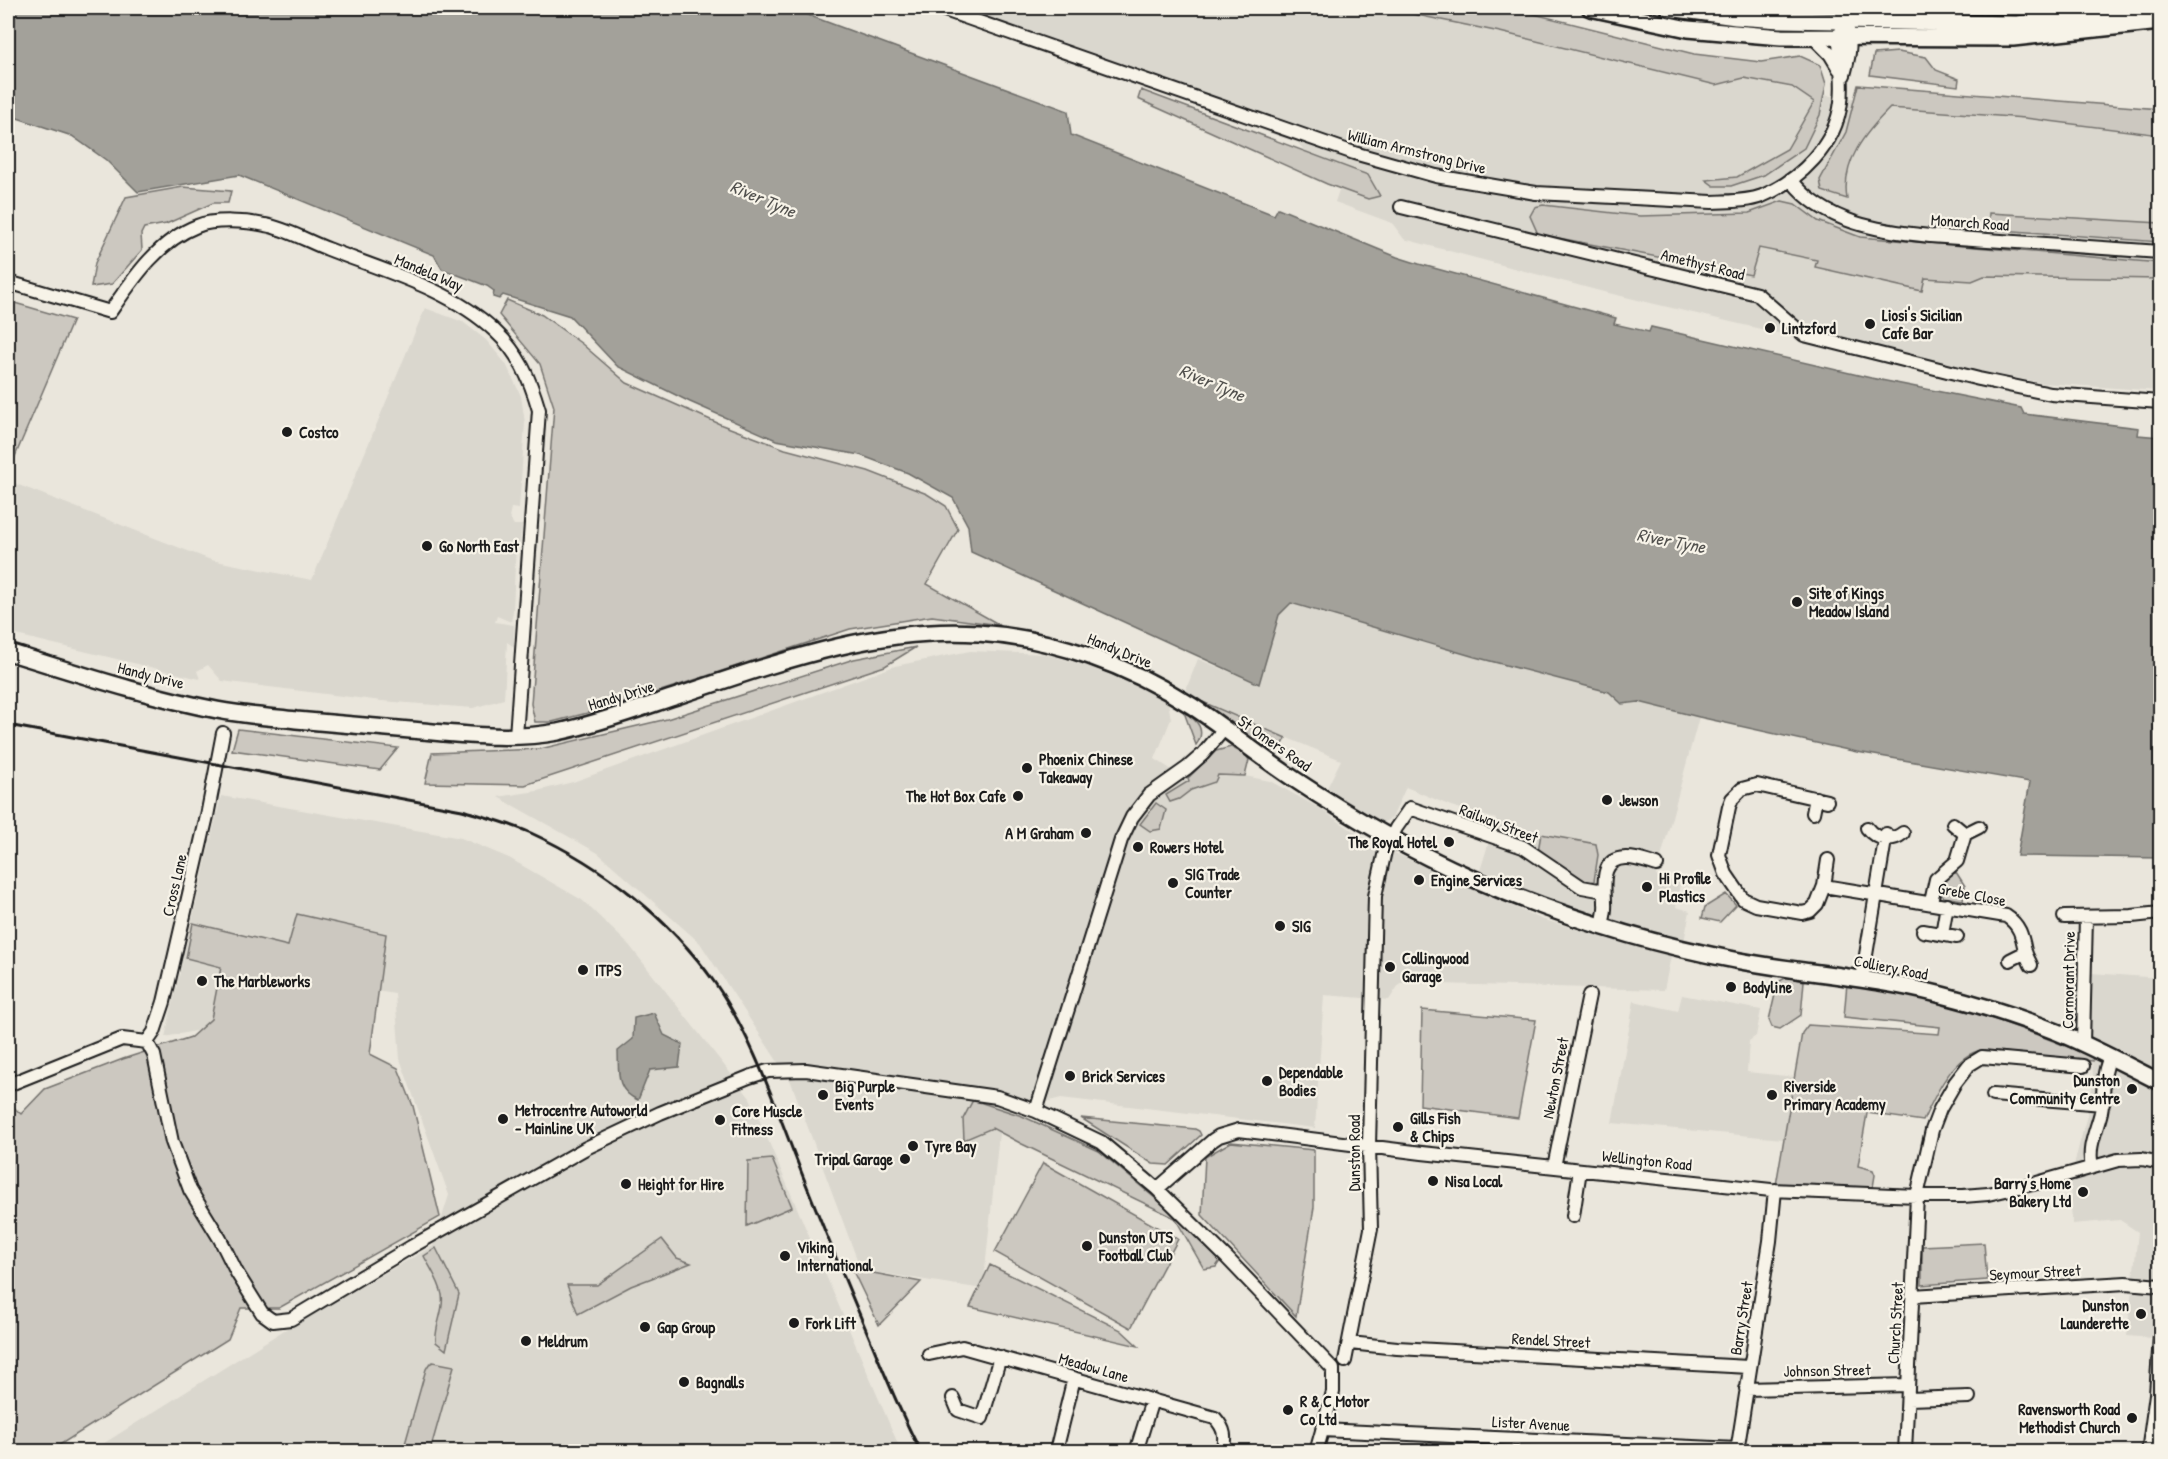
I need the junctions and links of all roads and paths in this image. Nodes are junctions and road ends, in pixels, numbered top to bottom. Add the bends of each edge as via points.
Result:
1 (939, 8) edge
2 (1590, 8) edge
3 (1669, 8) edge
4 (2160, 8) edge
5 (1845, 20) junction
6 (2160, 22) edge
7 (1813, 37) junction
8 (1844, 37) junction
9 (1841, 77) junction
10 (1792, 181) junction
11 (1401, 207) dead end
12 (2160, 252) edge
13 (8, 282) edge
14 (2160, 402) edge
15 (8, 652) edge
16 (1224, 729) junction
17 (223, 733) dead end
18 (516, 736) junction
19 (1813, 813) dead end
20 (1953, 824) dead end
21 (1867, 828) dead end
22 (1978, 828) dead end
23 (1903, 833) dead end
24 (1965, 834) junction
25 (1885, 836) junction
26 (1391, 838) junction
27 (1828, 860) dead end
28 (1657, 865) dead end
29 (1824, 886) junction
30 (1604, 891) junction
31 (1876, 894) junction
32 (1931, 902) junction
33 (1947, 905) junction
34 (2160, 913) edge
35 (2064, 917) dead end
36 (2086, 917) junction
37 (1602, 927) junction
38 (1923, 932) dead end
39 (1942, 934) junction
40 (1957, 937) dead end
41 (2010, 960) dead end
42 (1862, 979) junction
43 (1589, 995) dead end
44 (147, 1042) junction
45 (2083, 1043) junction
46 (2111, 1056) junction
47 (2083, 1066) dead end
48 (2160, 1082) edge
49 (8, 1085) edge
50 (1993, 1095) dead end
51 (2103, 1104) junction
52 (1036, 1110) junction
53 (1369, 1146) junction
54 (2156, 1162) edge
55 (2092, 1166) junction
56 (1554, 1167) junction
57 (1580, 1170) junction
58 (1156, 1189) junction
59 (1775, 1190) junction
60 (1917, 1196) junction
61 (1573, 1216) dead end
62 (2160, 1286) edge
63 (1912, 1296) junction
64 (2160, 1337) edge
65 (1350, 1343) junction
66 (928, 1354) dead end
67 (1000, 1358) junction
68 (1345, 1361) dead end
69 (1749, 1367) junction
70 (1074, 1378) junction
71 (1908, 1385) junction
72 (1746, 1389) junction
73 (1969, 1397) dead end
74 (953, 1398) dead end
75 (1152, 1400) junction
76 (1908, 1400) junction
77 (1322, 1430) junction
78 (1737, 1450) edge
79 (1056, 1451) edge
80 (1136, 1452) edge
81 (1222, 1452) edge
82 (1316, 1452) edge
83 (1905, 1452) edge
84 (2148, 1452) edge

1 - 10 street, William Armstrong Drive via 1354,153 1436,176 1536,193 1712,202 1760,197
2 - 7 main road via 1734,35
3 - 5 main road via 1736,17
4 - 5 main road via 2017,24
5 - 8 street, William Armstrong Drive
6 - 8 main road via 2013,38
7 - 8 main road
7 - 9 street via 1828,51
8 - 9 street, William Armstrong Drive
9 - 10 street, William Armstrong Drive via 1836,123 1824,146
10 - 12 street, Monarch Road via 1826,212 1892,231
11 - 14 street, Amethyst Road via 1757,294 1804,335 1979,380 2051,394
13 - 18 street, Mandela Way via 110,312 138,273 167,243 198,226 230,221 266,225 432,290 465,306 496,332 521,361 539,410
15 - 18 main road, Handy Drive via 124,688 224,711 389,729
16 - 18 main road, Handy Drive via 1157,685 1095,657 1031,640 958,632 890,636 847,644 602,721
16 - 26 main road, St Omers Road via 1294,779
16 - 52 street, St Omers Road via 1203,754 1149,795 1131,817 1120,840
17 - 44 street, Cross Lane via 164,1002
19 - 29 street via 1822,800 1757,785 1742,789 1729,807 1719,855 1738,893 1756,905 1806,913 1817,904
20 - 24 street
21 - 25 street via 1872,834
22 - 24 street
23 - 25 street via 1894,838
24 - 32 street via 1958,861 1936,879
25 - 31 street
26 - 30 street, Railway Street via 1410,808 1523,847 1582,887
26 - 37 main road, St Omers Road via 1479,881
26 - 53 street, Dunston Road via 1382,861 1374,915
27 - 29 street
28 - 30 street via 1633,858 1617,859 1606,870
29 - 31 street, Grebe Close
30 - 37 street
31 - 32 street, Grebe Close
31 - 42 street
32 - 33 street, Grebe Close
33 - 39 street
33 - 41 street, Grebe Close via 2006,916 2022,934 2028,960 2020,955
34 - 36 street, Cormorant Drive
35 - 36 street, Cormorant Drive
36 - 45 street, Cormorant Drive
37 - 42 main road, Colliery Road via 1738,961
38 - 39 street
39 - 40 street
42 - 45 main road, Colliery Road via 1956,999
43 - 56 street, Newton Street
44 - 49 street via 122,1040
44 - 52 street via 154,1055 172,1142 190,1190 262,1313 273,1321 291,1318 586,1148 660,1113 768,1071 806,1070 908,1083 997,1097
45 - 46 main road, Colliery Road
46 - 48 main road, Colliery Road
46 - 51 street
47 - 60 street, Church Street via 1986,1057 1974,1060 1955,1083 1936,1118
50 - 51 street
51 - 55 street via 2091,1148
52 - 58 street via 1101,1142
53 - 56 street, Wellington Road
53 - 58 street, Wellington Road via 1239,1130 1219,1136
53 - 65 street, Dunston Road via 1371,1229
54 - 55 street, Wellington Road via 2132,1159
55 - 60 street, Wellington Road via 1988,1194
56 - 57 street, Wellington Road
57 - 59 street, Wellington Road
57 - 61 street
58 - 77 street via 1333,1369 1333,1392
59 - 60 street, Wellington Road
59 - 69 street, Barry Street
60 - 63 street, Church Street
62 - 63 street, Seymour Street via 2126,1283
63 - 71 street, Church Street
64 - 84 street
65 - 68 street, Dunston Road
65 - 69 street, Rendel Street
66 - 67 street, Meadow Lane via 962,1347
67 - 70 street, Meadow Lane
67 - 74 street via 982,1418 958,1410
69 - 72 street, Barry Street
70 - 75 street, Meadow Lane
70 - 79 street
71 - 72 street, Johnson Street
71 - 76 street, Church Street
72 - 78 street, Barry Street
73 - 76 street
75 - 80 street
75 - 81 street, Meadow Lane via 1215,1418 1224,1428
76 - 83 street, Church Street
77 - 78 street, Lister Avenue
77 - 82 street

